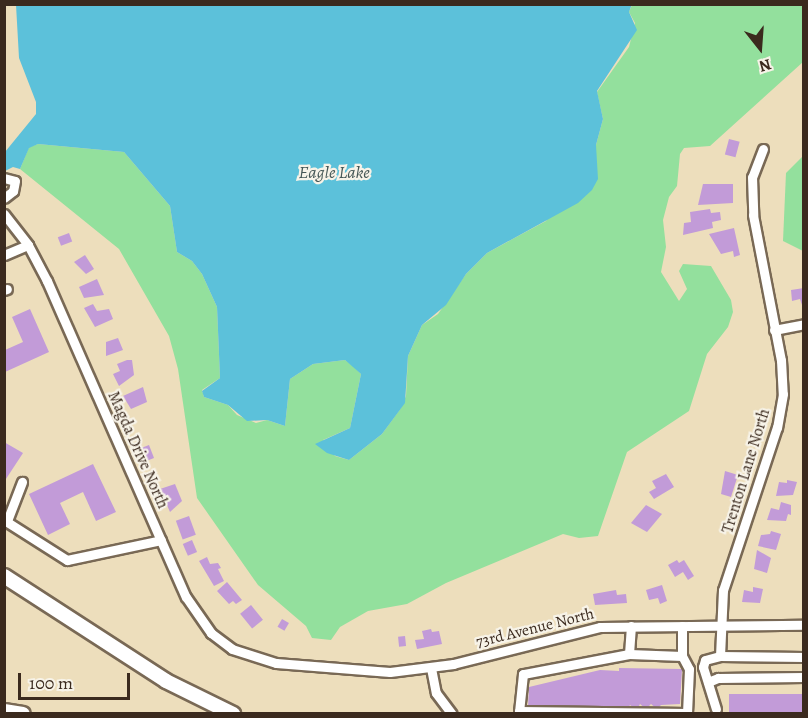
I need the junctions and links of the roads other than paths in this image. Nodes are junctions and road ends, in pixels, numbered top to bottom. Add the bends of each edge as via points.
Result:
1 (763, 149) dead end
2 (9, 175) edge
3 (4, 198) edge
4 (4, 214) edge
5 (28, 246) junction
6 (4, 255) edge
7 (804, 324) edge
8 (774, 330) junction
9 (22, 482) dead end
10 (6, 520) edge
11 (161, 540) junction
12 (4, 576) edge
13 (722, 625) junction
14 (804, 625) edge
15 (631, 626) junction
16 (682, 626) junction
17 (629, 654) junction
18 (682, 656) junction
19 (720, 656) junction
20 (804, 657) edge
21 (276, 663) joint
22 (431, 668) junction
23 (804, 677) edge
24 (708, 682) junction
25 (716, 709) dead end
26 (4, 711) edge
27 (23, 714) edge
28 (233, 714) edge
29 (452, 714) edge

1 - 8 street, Trenton Lane North via 752,177 753,215
2 - 3 street via 15,181 13,191
4 - 5 street, Magda Drive North
5 - 6 street
5 - 11 street, Magda Drive North
7 - 8 street
8 - 13 street, Trenton Lane North via 783,377 781,410 723,590
9 - 10 street
10 - 11 street via 67,560
11 - 21 street, Magda Drive North via 186,597 212,633 245,655
12 - 28 highway via 157,676
13 - 14 street, 73rd Avenue North
13 - 16 street, 73rd Avenue North
13 - 19 street, Trenton Lane North
15 - 16 street, 73rd Avenue North
15 - 17 street
15 - 22 street, 73rd Avenue North via 587,629
16 - 18 street
17 - 18 street
17 - 18 street via 523,674 519,711 687,713 689,669
19 - 20 street
19 - 24 street via 705,660
21 - 22 street, 73rd Avenue North via 368,672
22 - 29 street via 436,693
23 - 24 street via 718,678
24 - 25 street
26 - 27 highway

